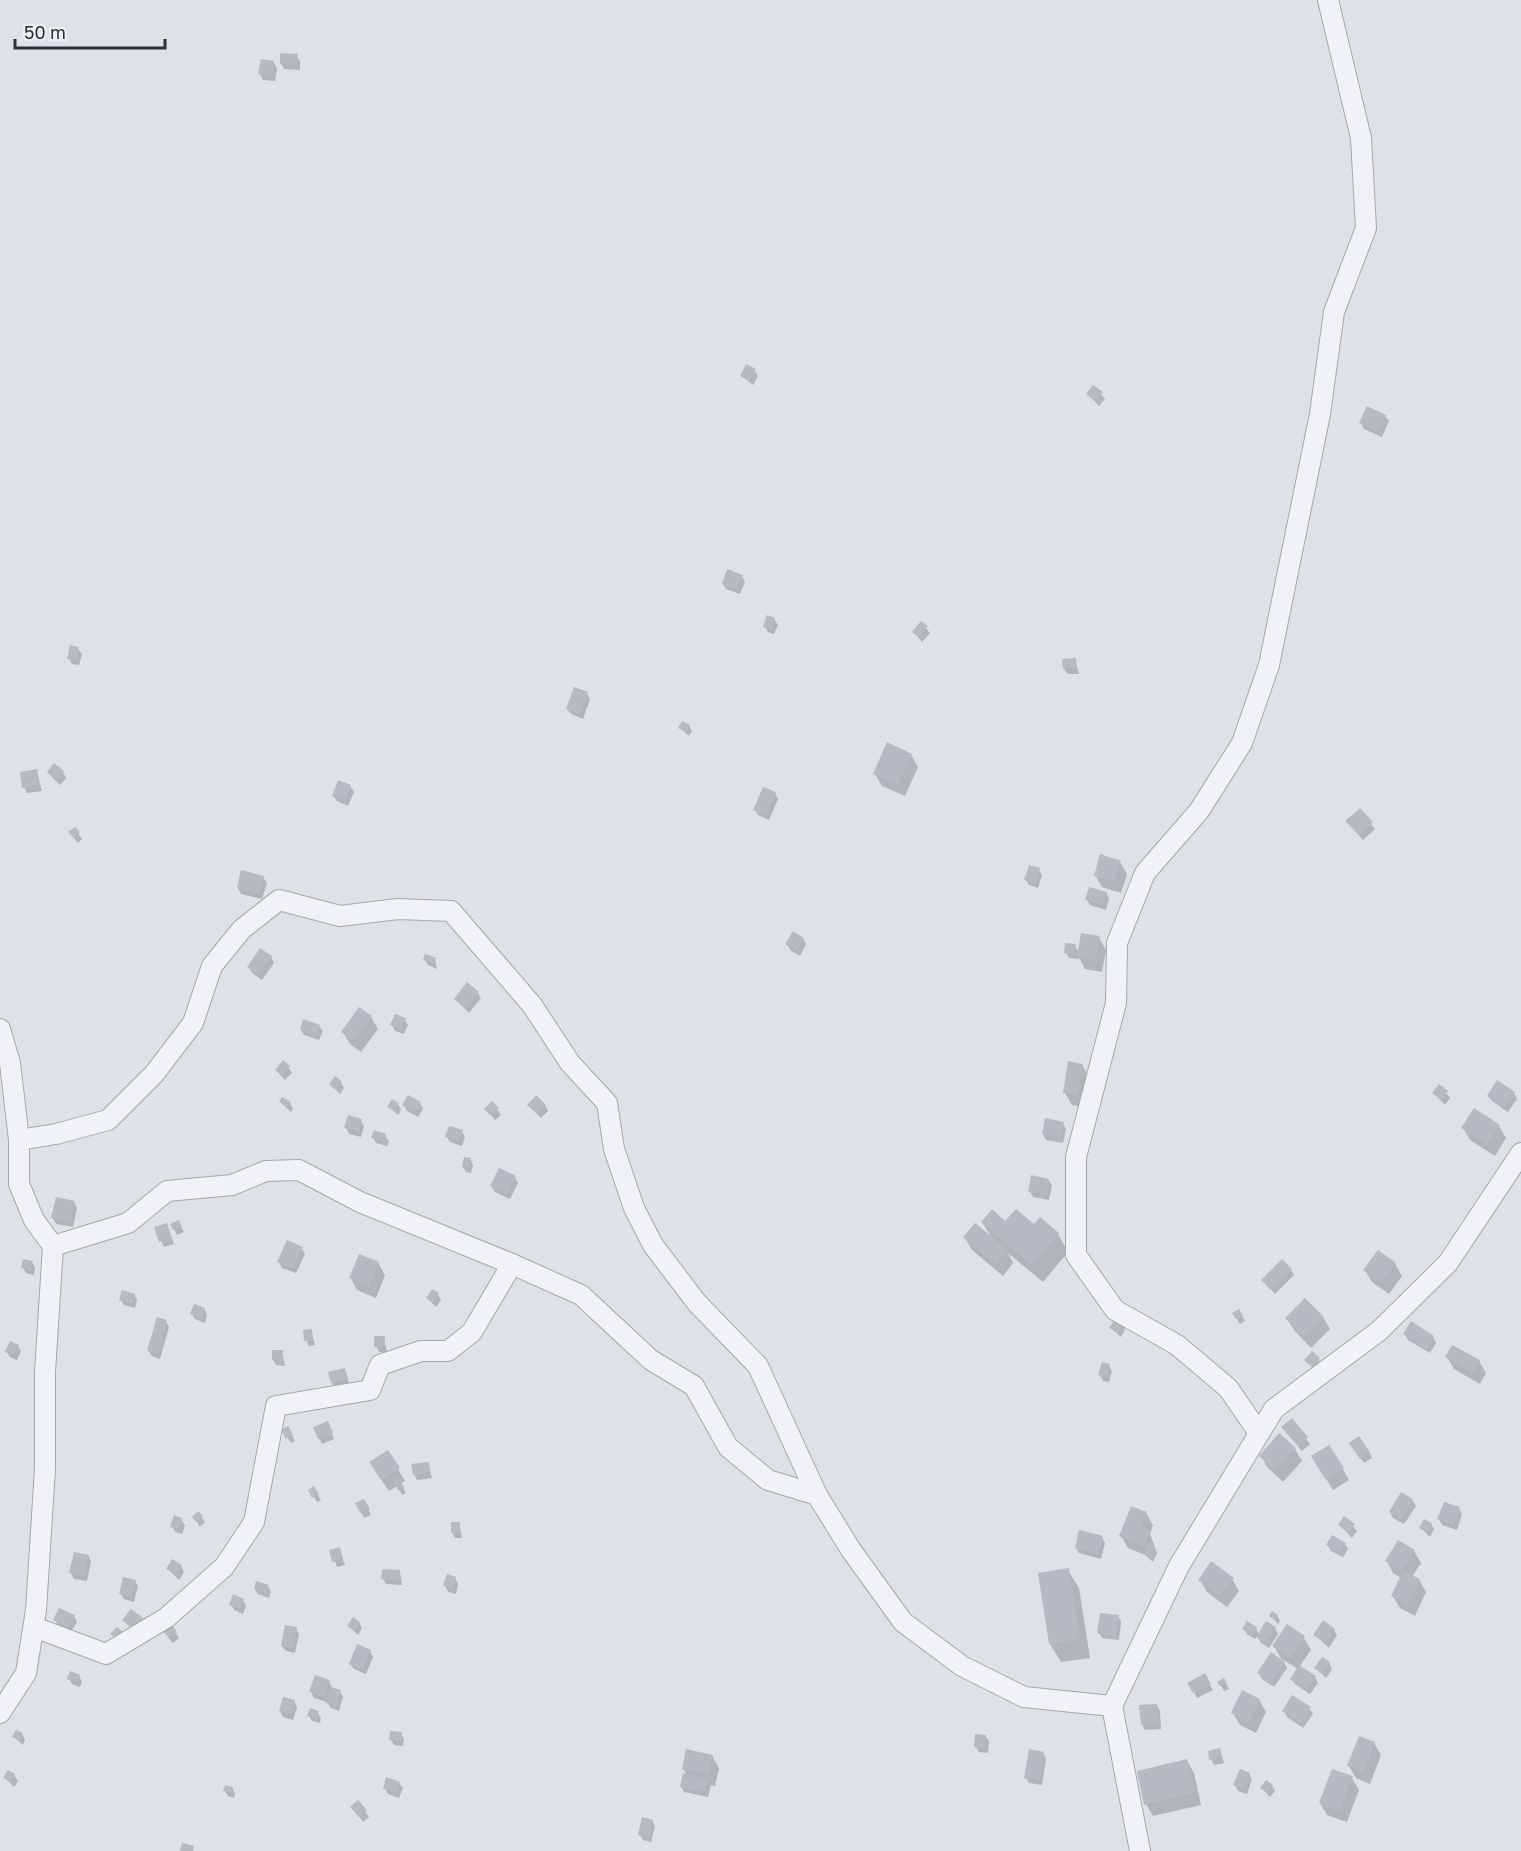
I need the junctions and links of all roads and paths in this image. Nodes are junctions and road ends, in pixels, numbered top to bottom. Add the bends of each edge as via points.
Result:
1 (1328, 0) edge
2 (0, 1029) edge
3 (19, 1140) junction
4 (1521, 1153) edge
5 (53, 1246) junction
6 (513, 1264) junction
7 (1259, 1433) junction
8 (817, 1495) junction
9 (34, 1627) junction
10 (1112, 1706) junction
11 (0, 1713) edge
12 (1140, 1851) edge

1 - 7 street via 1361,138 1366,228 1335,312 1320,414 1269,665 1242,743 1199,811 1144,873 1117,943 1116,1003 1076,1157 1076,1255 1115,1310 1177,1345 1228,1388
2 - 3 street via 10,1063
3 - 5 street via 19,1184 34,1220
3 - 8 street via 108,1120 154,1074 193,1023 212,966 242,929 279,900 340,916 398,909 451,911 532,1005 570,1063 607,1103 614,1149 634,1208 652,1245 697,1303 758,1366
4 - 7 street via 1448,1263 1379,1331 1274,1409
5 - 6 street via 128,1223 167,1191 232,1185 266,1171 299,1170 360,1202
5 - 9 street via 45,1372 45,1469
6 - 8 street via 581,1295 651,1360 694,1386 728,1447 768,1480
6 - 9 street via 472,1332 448,1351 421,1350 380,1365 370,1390 276,1406 254,1522 224,1567 166,1618 106,1654
7 - 10 street via 1179,1566
8 - 10 street via 903,1622 962,1666 1024,1697
9 - 11 street via 26,1673
10 - 12 street

